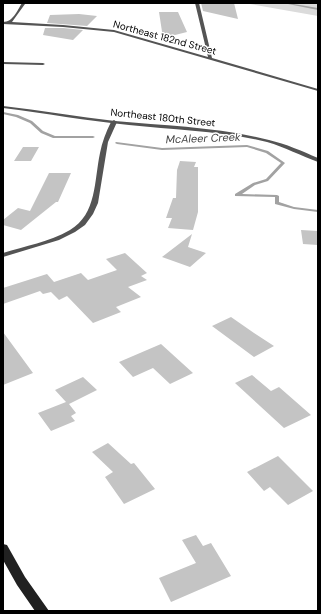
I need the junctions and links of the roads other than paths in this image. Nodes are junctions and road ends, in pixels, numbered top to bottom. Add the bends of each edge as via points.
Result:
1 (197, 3) edge
2 (23, 4) dead end
3 (6, 23) edge
4 (3, 27) edge
5 (210, 58) junction
6 (3, 63) edge
7 (42, 64) dead end
8 (318, 90) edge
9 (3, 107) edge
10 (114, 122) junction
11 (318, 160) edge
12 (3, 254) edge
13 (3, 549) edge
14 (43, 611) edge

1 - 5 street
2 - 3 street via 12,21
3 - 4 street
3 - 5 street, Northeast 182nd Street via 114,31
5 - 8 street, Northeast 182nd Street
6 - 7 street
9 - 10 street, Northeast 180th Street
10 - 11 street, Northeast 180th Street via 237,134 272,141
10 - 12 street via 106,140 93,209 84,222 61,236
13 - 14 main road via 21,581

